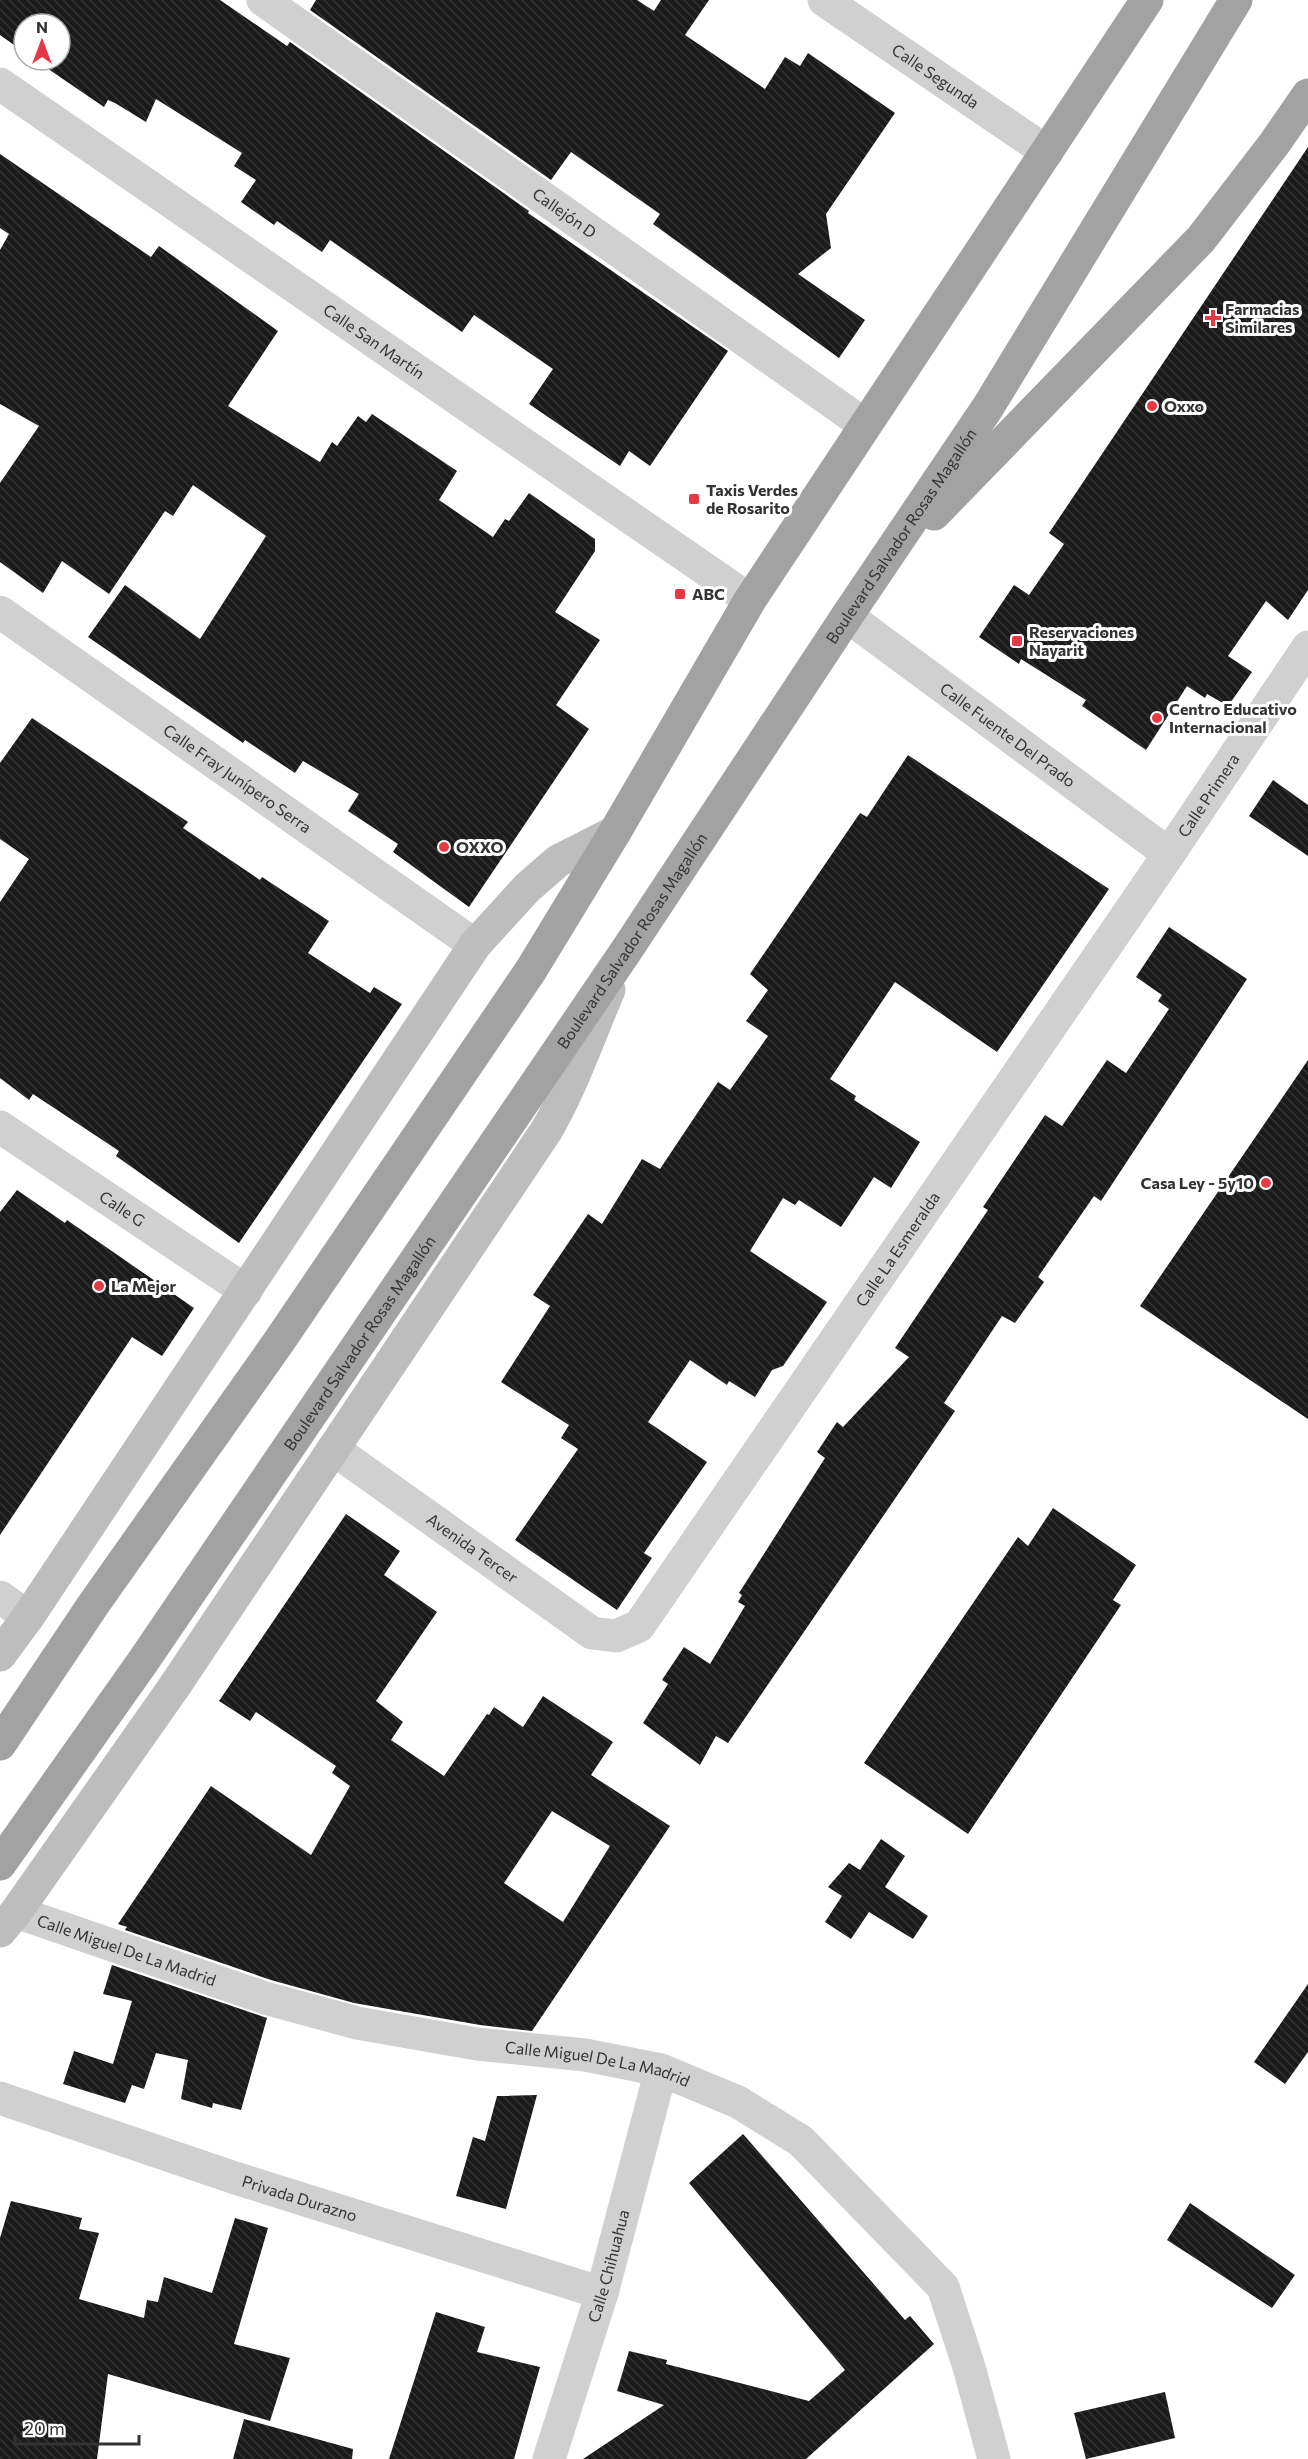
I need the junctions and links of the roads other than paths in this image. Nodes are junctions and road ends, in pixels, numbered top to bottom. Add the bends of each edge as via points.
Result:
1 (263, 0) edge
2 (824, 0) edge
3 (1147, 0) edge
4 (1236, 0) edge
5 (0, 84) edge
6 (1308, 95) edge
7 (1047, 152) junction
8 (865, 425) junction
9 (874, 576) junction
10 (750, 600) junction
11 (0, 612) edge
12 (846, 616) junction
13 (1308, 647) edge
14 (615, 832) junction
15 (1170, 854) junction
16 (475, 945) junction
17 (626, 951) junction
18 (0, 1127) edge
19 (246, 1290) junction
20 (333, 1449) junction
21 (0, 1597) edge
22 (28, 1617) junction
23 (616, 1636) joint
24 (0, 1655) edge
25 (0, 1744) edge
26 (0, 1864) edge
27 (8, 1921) edge
28 (662, 2070) junction
29 (0, 2098) edge
30 (602, 2293) junction
31 (549, 2459) edge
32 (994, 2459) edge

1 - 8 street, Callejón D
2 - 7 street, Calle Segunda
3 - 7 highway
4 - 9 highway, Boulevard Salvador Rosas Magallón via 988,407
5 - 10 street, Calle San Martín
6 - 9 highway via 1202,238
7 - 8 highway
8 - 10 highway
9 - 12 highway, Boulevard Salvador Rosas Magallón
10 - 14 highway
11 - 16 street, Calle Fray Junípero Serra
12 - 15 street, Calle Fuente Del Prado
12 - 17 highway, Boulevard Salvador Rosas Magallón
13 - 15 street, Calle Primera
14 - 16 main road via 558,861 527,888
14 - 25 highway via 531,970
15 - 23 street, Calle La Esmeralda via 639,1626
16 - 19 main road
17 - 20 main road via 566,1096 546,1131
17 - 26 highway, Boulevard Salvador Rosas Magallón via 144,1660
18 - 19 street, Calle G
19 - 22 main road
20 - 23 street, Avenida Tercer via 592,1633
20 - 27 main road via 174,1687
21 - 22 street
22 - 24 main road
27 - 28 street, Calle Miguel De La Madrid via 357,2023 477,2044 585,2055
28 - 30 street, Calle Chihuahua
28 - 32 street, Calle Miguel De La Madrid via 738,2102 801,2141 943,2287
29 - 30 street, Privada Durazno via 236,2178
30 - 31 street, Calle Chihuahua

